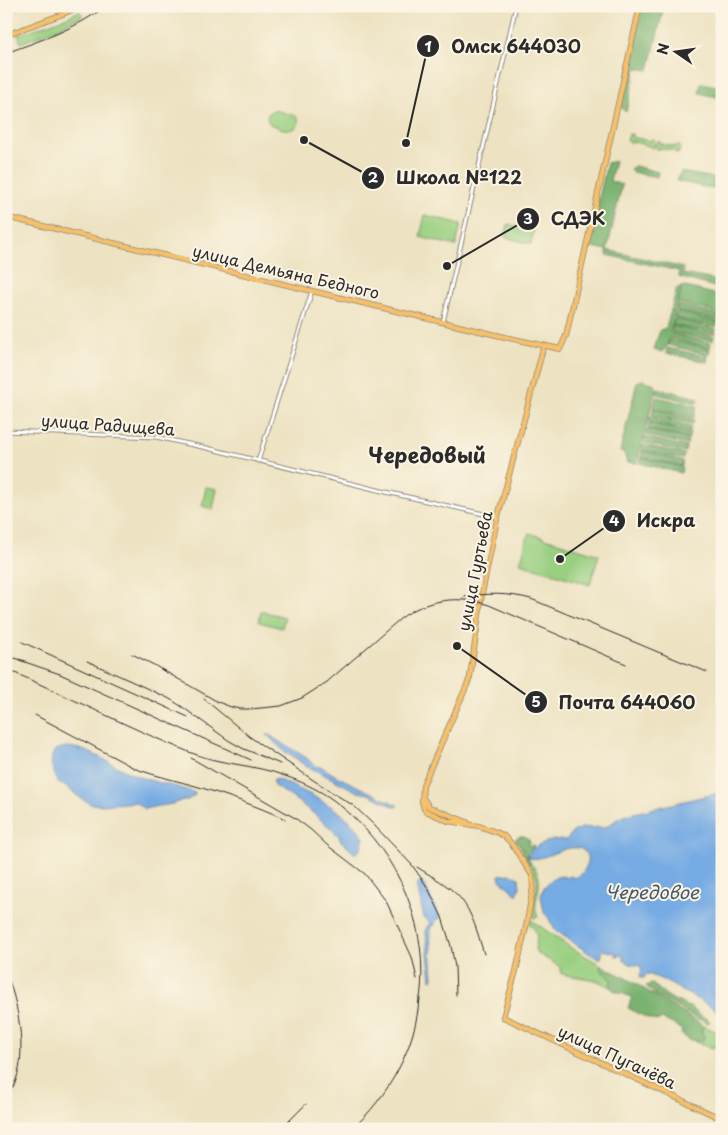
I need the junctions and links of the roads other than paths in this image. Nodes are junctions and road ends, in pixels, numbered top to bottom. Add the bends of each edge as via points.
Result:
1 (80, 6) edge
2 (516, 6) edge
3 (640, 6) edge
4 (6, 36) edge
5 (8, 217) edge
6 (6, 232) edge
7 (312, 291) junction
8 (442, 322) junction
9 (544, 345) junction
10 (6, 431) edge
11 (258, 461) junction
12 (498, 517) junction
13 (503, 1017) joint
14 (722, 1119) edge

1 - 4 main road
2 - 8 street
3 - 9 main road, улица Демьяна Бедного via 566,336 560,349
5 - 6 street
5 - 7 main road, улица Демьяна Бедного
7 - 8 main road, улица Демьяна Бедного
7 - 11 street
8 - 9 main road, улица Демьяна Бедного
9 - 12 main road, улица Гуртьева
10 - 11 street, улица Радищева via 152,436
11 - 12 street, улица Радищева
12 - 13 main road, улица Гуртьева via 470,677 422,796 426,811 448,821 478,826 504,836 532,875 529,913
13 - 14 main road, улица Пугачёва

